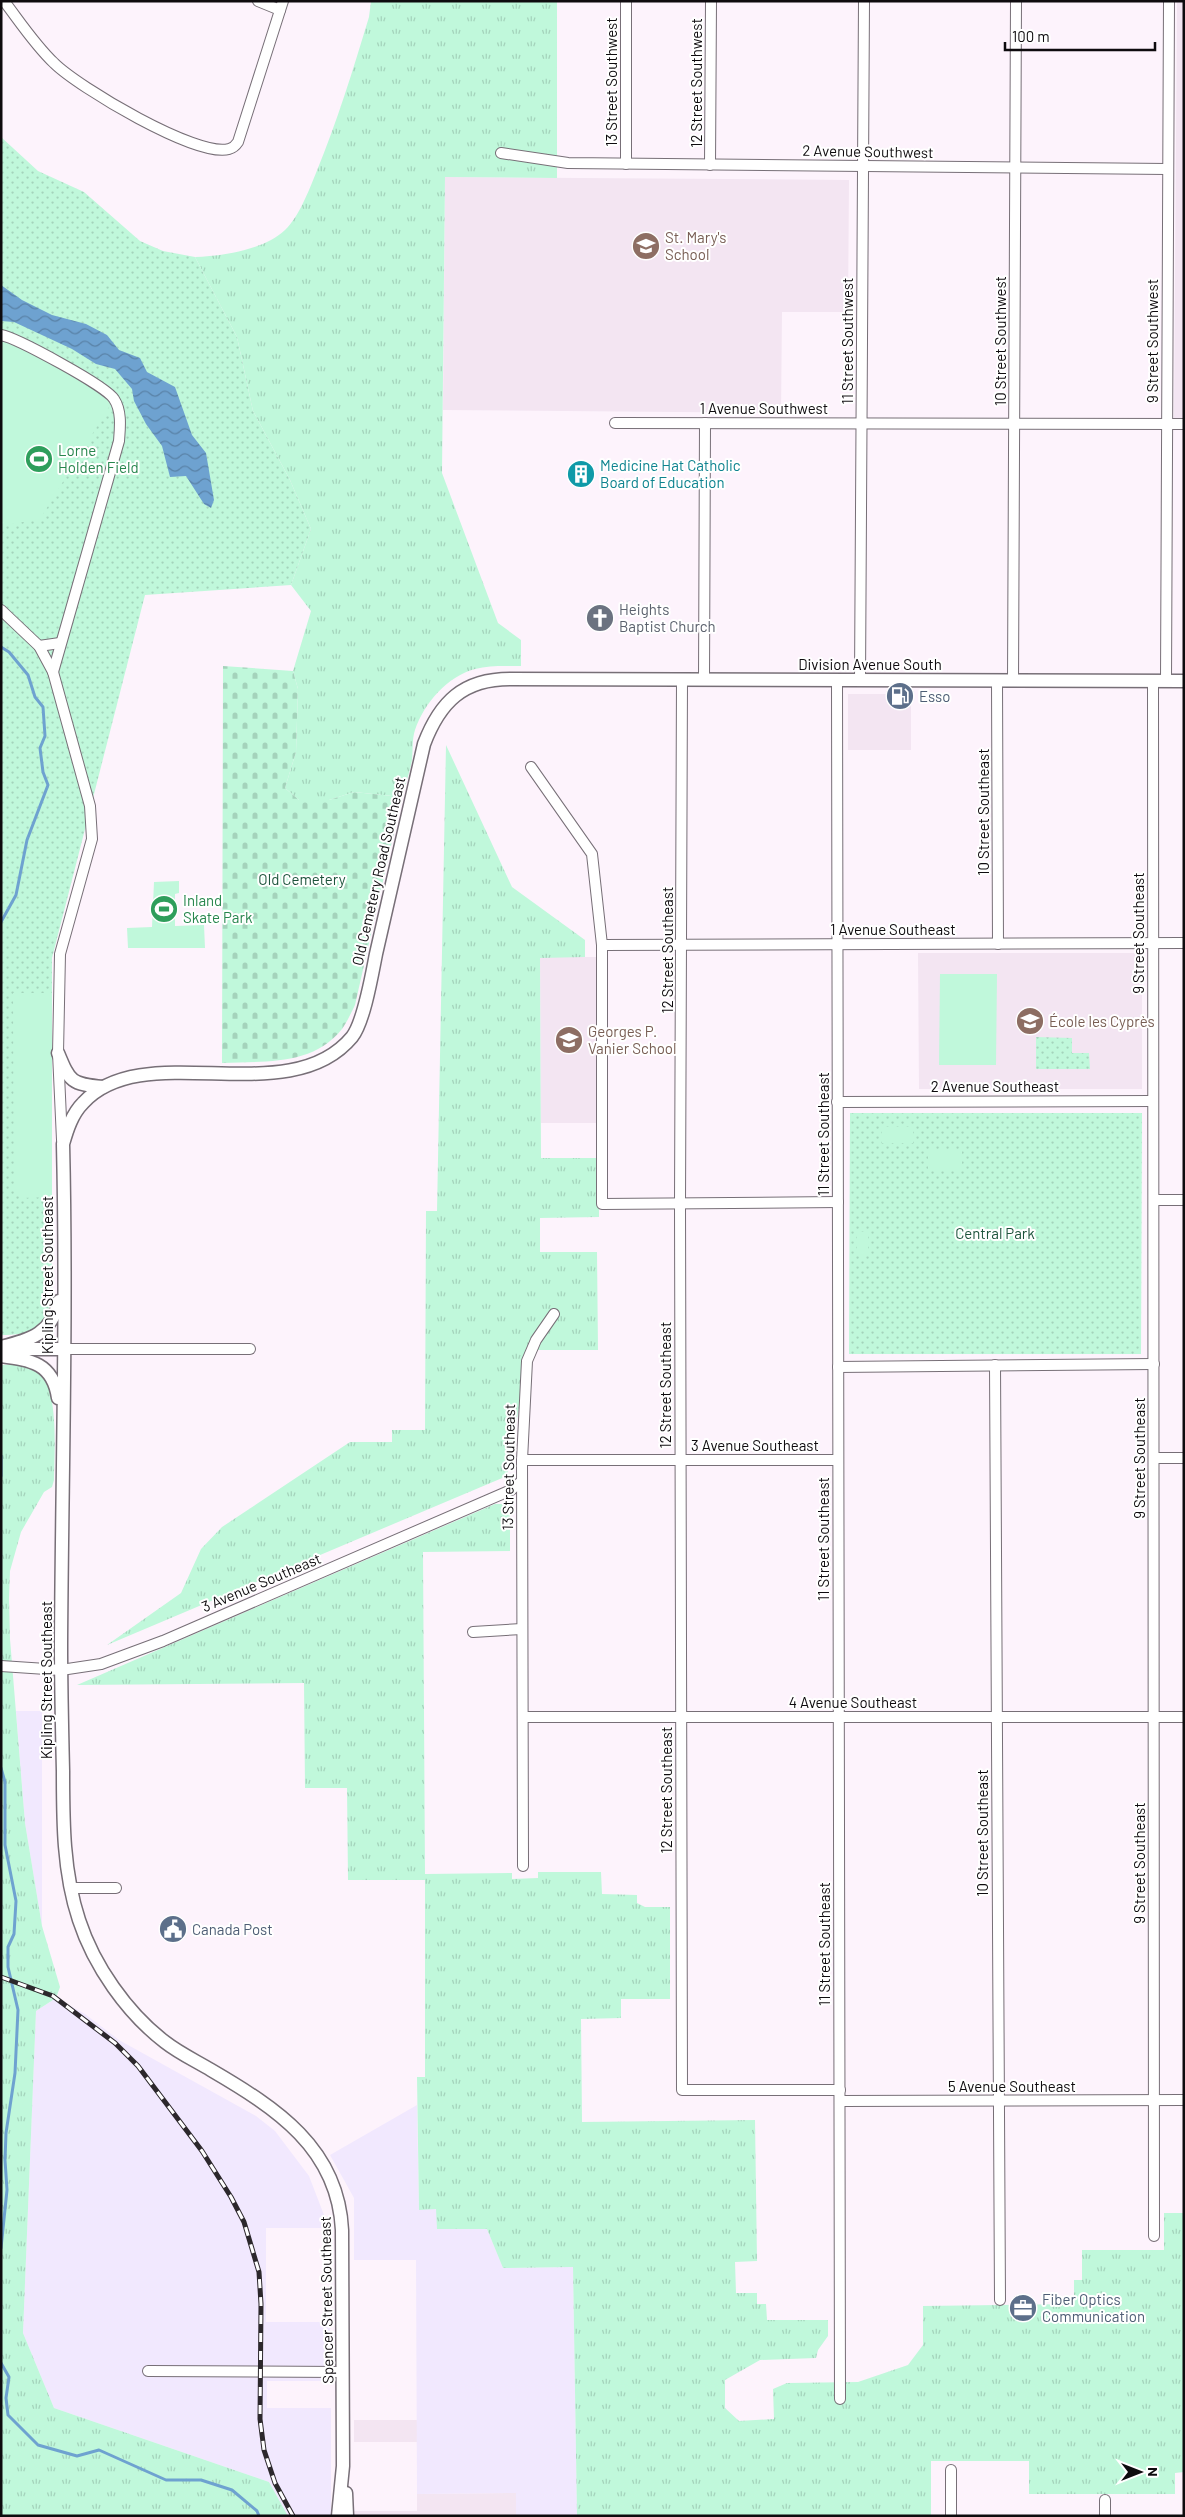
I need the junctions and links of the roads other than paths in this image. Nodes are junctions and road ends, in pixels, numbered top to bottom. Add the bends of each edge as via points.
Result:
1 (4, 1) edge
2 (258, 1) edge
3 (626, 1) edge
4 (711, 1) edge
5 (864, 1) edge
6 (1016, 1) edge
7 (1169, 1) edge
8 (282, 6) edge
9 (501, 153) dead end
10 (626, 164) junction
11 (710, 164) junction
12 (863, 166) junction
13 (1016, 167) junction
14 (1167, 169) junction
15 (1, 336) edge
16 (614, 423) dead end
17 (705, 423) junction
18 (861, 423) junction
19 (1014, 424) junction
20 (1166, 424) junction
21 (1184, 424) edge
22 (1, 610) edge
23 (60, 644) junction
24 (39, 646) junction
25 (52, 672) junction
26 (556, 679) joint
27 (682, 680) junction
28 (704, 680) junction
29 (837, 680) junction
30 (860, 680) junction
31 (998, 681) junction
32 (1013, 681) junction
33 (1159, 681) junction
34 (1184, 681) edge
35 (531, 767) dead end
36 (1153, 943) junction
37 (1184, 943) edge
38 (682, 944) junction
39 (837, 944) junction
40 (998, 944) junction
41 (602, 945) junction
42 (58, 1053) junction
43 (103, 1087) junction
44 (1153, 1101) junction
45 (838, 1102) junction
46 (63, 1159) junction
47 (1154, 1200) junction
48 (1184, 1200) edge
49 (838, 1202) junction
50 (680, 1204) junction
51 (63, 1289) junction
52 (554, 1314) dead end
53 (1, 1348) edge
54 (62, 1349) junction
55 (250, 1349) dead end
56 (1, 1356) edge
57 (1154, 1364) junction
58 (995, 1365) junction
59 (838, 1367) junction
60 (62, 1420) junction
61 (1154, 1458) junction
62 (1184, 1458) edge
63 (522, 1460) junction
64 (680, 1460) junction
65 (838, 1460) junction
66 (522, 1481) junction
67 (522, 1629) junction
68 (473, 1632) dead end
69 (4, 1666) edge
70 (61, 1670) junction
71 (523, 1717) junction
72 (681, 1717) junction
73 (839, 1717) junction
74 (996, 1717) junction
75 (1154, 1717) junction
76 (1184, 1717) edge
77 (523, 1866) dead end
78 (71, 1888) junction
79 (116, 1888) dead end
80 (840, 2090) junction
81 (1154, 2100) junction
82 (1184, 2100) edge
83 (840, 2101) junction
84 (998, 2101) junction
85 (1154, 2236) dead end
86 (1000, 2300) dead end
87 (148, 2372) dead end
88 (343, 2372) junction
89 (840, 2399) dead end
90 (343, 2466) junction
91 (951, 2470) dead end
92 (1106, 2500) dead end
93 (338, 2516) edge
94 (347, 2516) edge
95 (951, 2516) edge
96 (1105, 2516) edge

1 - 8 street via 54,64 84,86 178,138 220,149 230,149 238,142
2 - 8 street
3 - 10 street, 13 Street Southwest
4 - 11 street, 12 Street Southwest
5 - 12 street, 11 Street Southwest
6 - 13 street, 10 Street Southwest
7 - 14 street, 9 Street Southwest
9 - 10 street, 2 Avenue Southwest via 568,163
10 - 11 street, 2 Avenue Southwest
11 - 12 street, 2 Avenue Southwest
12 - 13 street, 2 Avenue Southwest
12 - 18 street, 11 Street Southwest
13 - 14 street, 2 Avenue Southwest
13 - 19 street, 10 Street Southwest
14 - 20 street, 9 Street Southwest
15 - 23 street via 9,337 95,383 114,399 120,420 119,441
16 - 17 street, 1 Avenue Southwest
17 - 18 street, 1 Avenue Southwest
17 - 28 street
18 - 19 street, 1 Avenue Southwest
18 - 30 street, 11 Street Southwest
19 - 20 street, 1 Avenue Southwest
19 - 32 street, 10 Street Southwest
20 - 21 street, 1 Avenue Southwest
20 - 33 street, 9 Street Southwest
22 - 24 street, Kipling Street Southeast
23 - 24 street
23 - 25 street
24 - 25 street, Kipling Street Southeast
25 - 42 street, Kipling Street Southeast via 93,824 92,839 60,954
26 - 27 street, Division Avenue South
26 - 43 street, Old Cemetery Road Southeast via 488,680 458,693 446,703 430,727 373,968 353,1036 333,1053 309,1066 270,1072 143,1076 117,1080
27 - 28 street, Division Avenue South
27 - 38 street, 12 Street Southeast
28 - 29 street, Division Avenue South
29 - 30 street, Division Avenue South
29 - 39 street, 11 Street Southeast
30 - 31 street, Division Avenue South
31 - 32 street, Division Avenue South
31 - 40 street, 10 Street Southeast
32 - 33 street, Division Avenue South
33 - 34 street, Division Avenue South
33 - 36 street, 9 Street Southeast
35 - 41 street via 592,854
36 - 37 street, 1 Avenue Southeast
36 - 40 street, 1 Avenue Southeast
36 - 44 street, 9 Street Southeast
38 - 39 street, 1 Avenue Southeast
38 - 41 street, 1 Avenue Southeast
38 - 50 street, 12 Street Southeast
39 - 40 street, 1 Avenue Southeast
39 - 45 street, 11 Street Southeast
41 - 50 street via 602,1204
42 - 43 street via 67,1077 76,1084
42 - 46 street, Kipling Street Southeast
43 - 46 street via 76,1112 63,1144
44 - 45 street, 2 Avenue Southeast
44 - 47 street, 9 Street Southeast
45 - 49 street, 11 Street Southeast
46 - 51 street, Kipling Street Southeast
47 - 48 street
47 - 57 street, 9 Street Southeast
49 - 50 street
49 - 59 street, 11 Street Southeast
50 - 64 street, 12 Street Southeast
51 - 53 street via 49,1325 32,1338
51 - 54 street, Kipling Street Southeast
52 - 63 street, 13 Street Southeast via 526,1361
53 - 54 street
54 - 55 street
54 - 60 street, Kipling Street Southeast
56 - 60 street via 44,1367 58,1393
57 - 58 street
57 - 61 street, 9 Street Southeast
58 - 59 street
58 - 74 street, 10 Street Southeast
59 - 65 street, 11 Street Southeast
60 - 70 street, Kipling Street Southeast
61 - 62 street
61 - 75 street, 9 Street Southeast
63 - 64 street, 3 Avenue Southeast
63 - 66 street, 13 Street Southeast
64 - 65 street, 3 Avenue Southeast
64 - 72 street, 12 Street Southeast
65 - 73 street, 11 Street Southeast
66 - 67 street, 13 Street Southeast
66 - 70 street, 3 Avenue Southeast via 511,1490 163,1641 101,1664
67 - 68 street
67 - 71 street, 13 Street Southeast
69 - 70 street, 3 Avenue Southeast
70 - 78 street, Kipling Street Southeast via 64,1834
71 - 72 street, 4 Avenue Southeast
71 - 77 street, 13 Street Southeast
72 - 73 street, 4 Avenue Southeast
72 - 80 street, 12 Street Southeast via 682,2090
73 - 74 street, 4 Avenue Southeast
73 - 80 street, 11 Street Southeast
74 - 75 street, 4 Avenue Southeast
74 - 84 street, 10 Street Southeast
75 - 76 street, 4 Avenue Southeast
75 - 81 street, 9 Street Southeast
78 - 79 street
78 - 88 street, Spencer Street Southeast via 79,1920 92,1951 106,1976 142,2020 165,2043 276,2111 298,2130 325,2169 341,2208
80 - 83 street, 11 Street Southeast
81 - 82 street, 5 Avenue Southeast
81 - 84 street, 5 Avenue Southeast
81 - 85 street, 9 Street Southeast
83 - 84 street, 5 Avenue Southeast
83 - 89 street, 11 Street Southeast
84 - 86 street, 10 Street Southeast
87 - 88 street
88 - 90 street, Spencer Street Southeast
90 - 93 street, Spencer Street Southeast
90 - 94 street, Spencer Street Southeast
91 - 95 street
92 - 96 street

